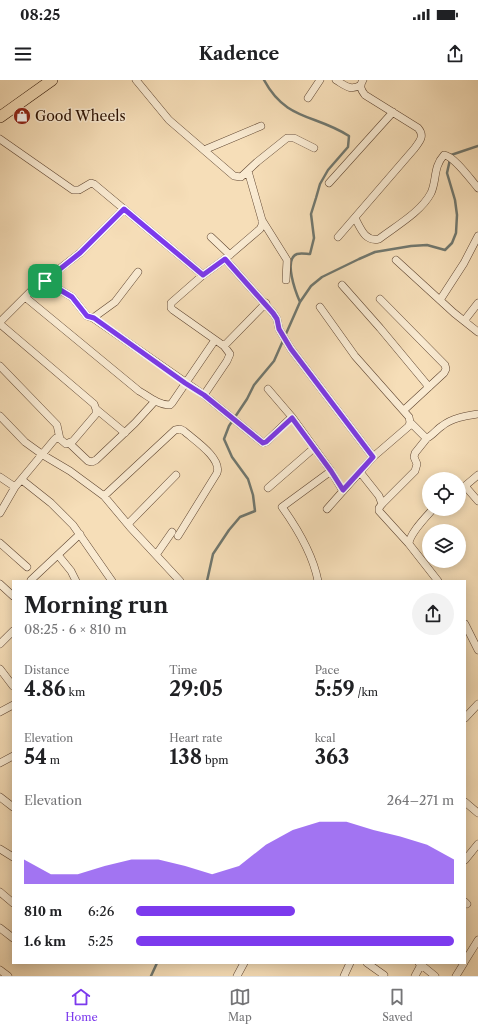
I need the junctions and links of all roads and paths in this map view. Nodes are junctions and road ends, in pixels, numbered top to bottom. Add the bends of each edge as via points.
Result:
1 (52, 80) edge
2 (136, 80) edge
3 (320, 80) edge
4 (336, 80) edge
5 (362, 83) edge
6 (308, 98) dead end
7 (393, 112) junction
8 (0, 117) edge
9 (261, 126) dead end
10 (0, 139) edge
11 (314, 148) dead end
12 (204, 150) junction
13 (248, 170) junction
14 (329, 183) dead end
15 (478, 188) edge
16 (124, 209) junction
17 (355, 218) junction
18 (262, 220) junction
19 (478, 236) edge
20 (211, 237) dead end
21 (338, 237) dead end
22 (227, 257) junction
23 (396, 260) dead end
24 (138, 272) dead end
25 (203, 275) junction
26 (286, 280) dead end
27 (45, 281) junction
28 (342, 285) dead end
29 (25, 297) junction
30 (380, 299) dead end
31 (440, 300) junction
32 (266, 303) junction
33 (478, 303) edge
34 (320, 307) dead end
35 (94, 318) junction
36 (464, 321) junction
37 (0, 323) edge
38 (478, 332) edge
39 (214, 340) junction
40 (224, 346) junction
41 (0, 366) edge
42 (185, 383) junction
43 (429, 387) junction
44 (268, 389) dead end
45 (204, 395) junction
46 (155, 401) junction
47 (96, 409) junction
48 (404, 410) junction
49 (478, 414) edge
50 (0, 416) edge
51 (292, 418) junction
52 (410, 422) junction
53 (125, 433) junction
54 (427, 438) junction
55 (60, 439) junction
56 (69, 443) junction
57 (314, 448) junction
58 (43, 454) junction
59 (373, 457) junction
60 (331, 471) junction
61 (360, 472) junction
62 (478, 475) edge
63 (176, 476) dead end
64 (0, 477) edge
65 (22, 480) junction
66 (466, 485) edge
67 (15, 487) junction
68 (466, 487) edge
69 (268, 488) dead end
70 (343, 490) junction
71 (104, 496) junction
72 (478, 501) edge
73 (382, 504) junction
74 (327, 509) dead end
75 (0, 513) edge
76 (427, 516) edge
77 (128, 524) junction
78 (80, 534) junction
79 (0, 543) edge
80 (409, 544) junction
81 (58, 555) junction
82 (156, 555) junction
83 (27, 567) dead end
84 (31, 580) dead end
85 (75, 580) edge
86 (111, 580) edge
87 (179, 580) edge
88 (318, 580) edge
89 (437, 580) edge
90 (0, 584) edge
91 (12, 595) edge
92 (466, 626) edge
93 (12, 632) edge
94 (0, 644) edge
95 (478, 650) edge
96 (0, 669) edge
97 (12, 685) edge
98 (478, 704) edge
99 (12, 706) edge
100 (0, 712) edge
101 (466, 717) edge
102 (12, 757) edge
103 (0, 763) edge
104 (0, 797) edge
105 (478, 802) edge
106 (466, 803) edge
107 (12, 806) edge
108 (475, 810) edge
109 (478, 844) edge
110 (0, 849) edge
111 (12, 856) edge
112 (466, 859) edge
113 (0, 892) edge
114 (12, 902) edge
115 (0, 928) edge
116 (12, 937) edge
117 (478, 940) edge
118 (466, 959) edge
119 (243, 964) edge
120 (350, 964) edge
121 (368, 964) edge
122 (420, 964) edge
123 (463, 964) edge
124 (0, 970) edge
125 (384, 975) edge
126 (8, 976) edge
127 (237, 976) edge
128 (344, 976) edge
129 (414, 976) edge
130 (435, 976) edge
131 (456, 976) edge

1 - 8 main road
2 - 12 street via 169,120
3 - 6 street
4 - 5 street via 351,88
5 - 7 street via 361,91 365,95
7 - 14 street
7 - 17 street via 418,128 422,132 422,137
9 - 12 street
10 - 16 street via 68,188 79,190 91,183 94,184
11 - 13 street via 294,138 287,138
12 - 13 street via 234,176 241,177
13 - 18 street
15 - 17 street via 448,156 444,155 437,164 432,192 422,206 379,239 372,240 366,237
16 - 25 street
16 - 27 street via 80,253
17 - 21 street
18 - 22 street via 260,229
18 - 26 street via 287,260
19 - 31 street
20 - 22 street
22 - 25 street
22 - 32 street
23 - 31 street
24 - 35 street via 115,302
25 - 39 street via 171,303 170,308
27 - 29 street
27 - 35 street via 72,297 87,316
28 - 43 street
29 - 37 street
29 - 46 street via 139,391
30 - 43 street via 445,365 444,373
31 - 36 street
32 - 40 street
32 - 59 street via 277,319 279,329 291,349
33 - 36 street
34 - 48 street via 355,356
35 - 42 street
36 - 38 street
37 - 47 street via 94,404
39 - 40 street
39 - 42 street
40 - 45 street via 230,354 229,358
41 - 55 street via 57,425
42 - 45 street
42 - 46 street via 170,405
43 - 48 street
44 - 51 street
45 - 51 street via 263,443
46 - 53 street
47 - 53 street
47 - 56 street via 94,418
48 - 52 street
49 - 54 street via 452,420
50 - 58 street via 25,442
51 - 57 street
52 - 54 street
52 - 59 street
53 - 56 street via 92,462
54 - 73 street via 414,457 417,464 415,471
55 - 56 street via 66,444
55 - 58 street via 56,438
57 - 60 street
57 - 69 street
58 - 65 street
58 - 71 street via 70,470
59 - 61 street
60 - 70 street
60 - 88 street via 282,507 296,527
61 - 70 street
61 - 73 street via 379,496
62 - 66 street
63 - 77 street
64 - 67 street
65 - 67 street
65 - 78 street via 60,511
67 - 75 street
68 - 72 street
70 - 74 street
71 - 77 street
71 - 82 street via 175,430 184,431 209,453 217,463 217,473 175,534
73 - 80 street via 379,511
76 - 80 street via 409,540
77 - 82 street
78 - 81 street
78 - 86 street
79 - 83 street
80 - 89 street
81 - 84 street
81 - 85 street
82 - 87 street
90 - 91 street
92 - 95 street
93 - 94 street
96 - 97 street
98 - 101 street
99 - 100 street
102 - 103 street
104 - 107 street
105 - 108 street
106 - 108 street
109 - 112 street
110 - 111 street
113 - 114 street
115 - 116 street
117 - 118 street
119 - 127 street
120 - 128 street
121 - 125 street
122 - 129 street
122 - 130 street
123 - 131 street
124 - 126 street

